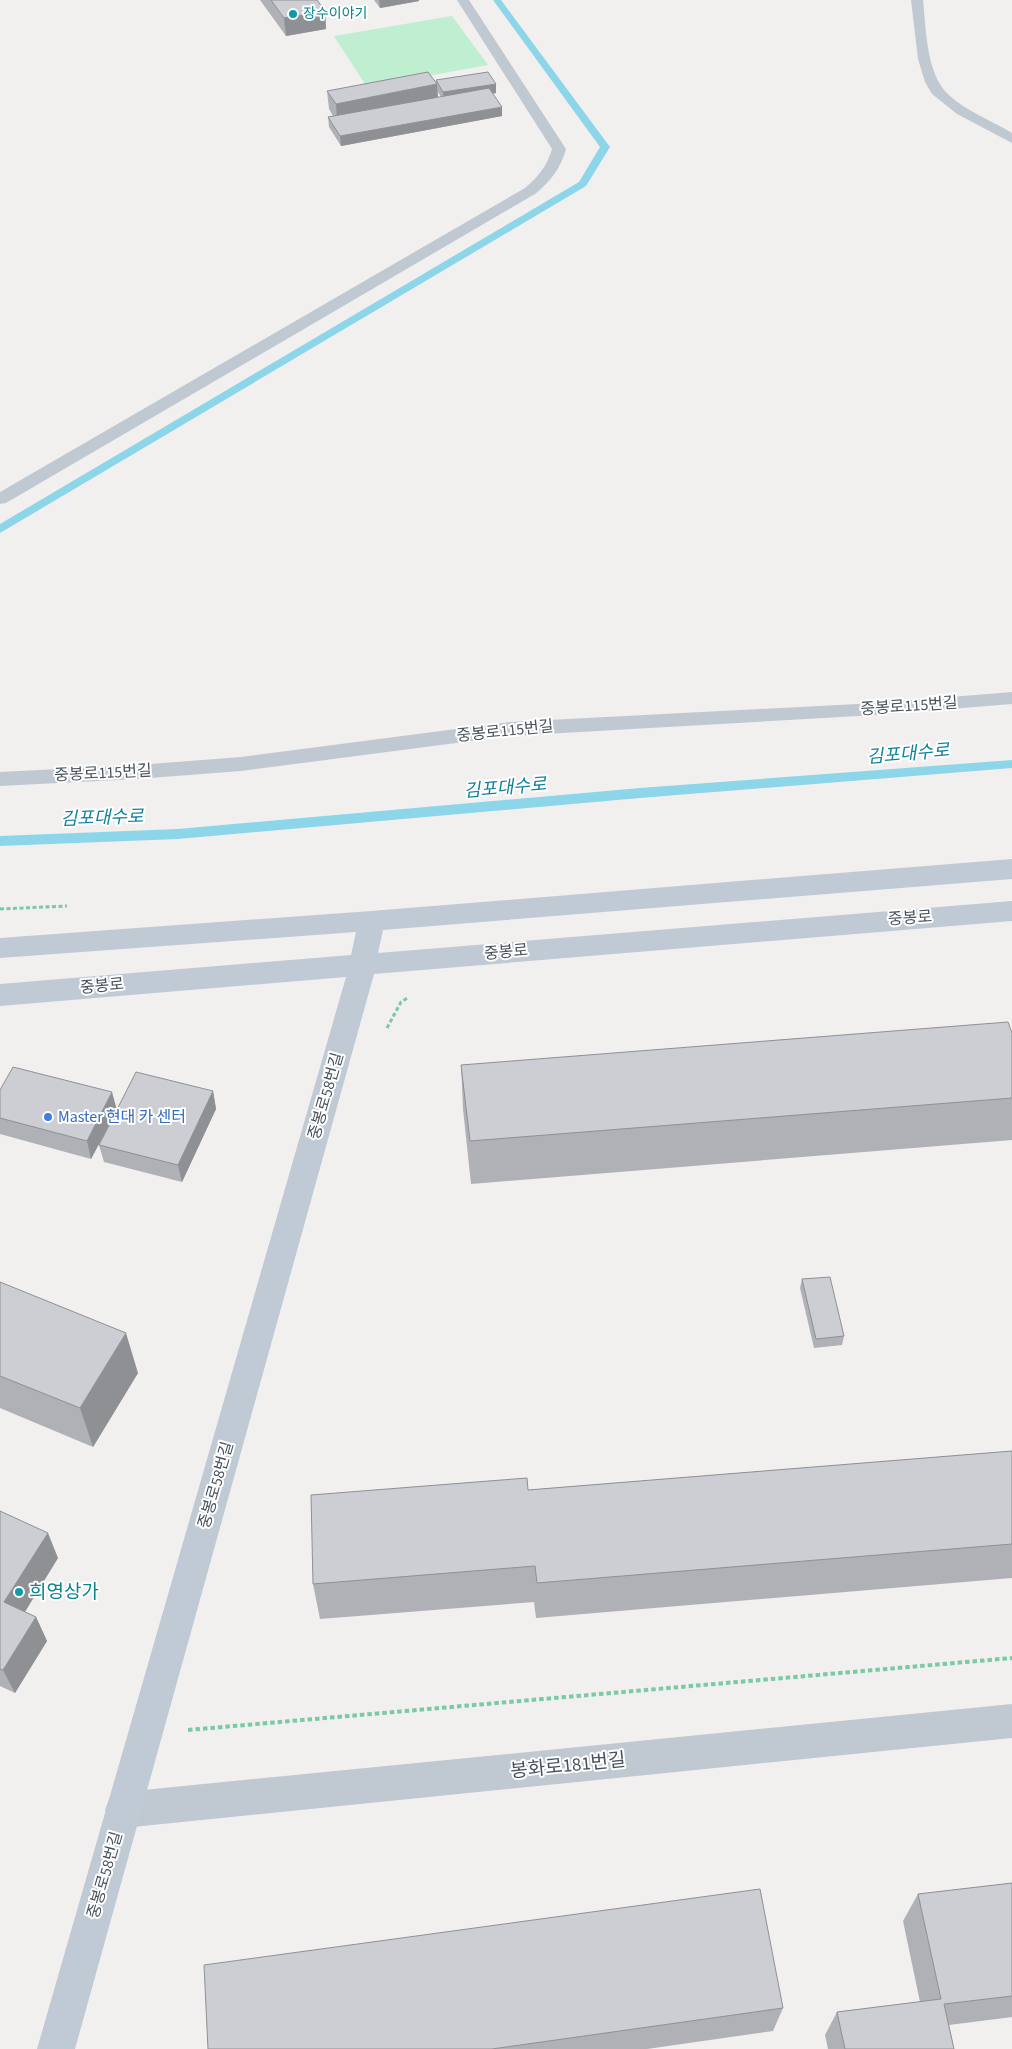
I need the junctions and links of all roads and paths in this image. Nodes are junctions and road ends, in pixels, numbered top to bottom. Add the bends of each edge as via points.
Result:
1 (463, 0) edge
2 (917, 0) edge
3 (1012, 139) edge
4 (0, 499) edge
5 (1012, 698) edge
6 (0, 779) edge
7 (1012, 869) edge
8 (1012, 911) edge
9 (371, 921) junction
10 (0, 948) edge
11 (363, 964) junction
12 (415, 993) dead end
13 (0, 995) edge
14 (382, 1036) dead end
15 (1012, 1658) edge
16 (1012, 1721) edge
17 (186, 1731) dead end
18 (124, 1810) junction
19 (56, 2049) edge

1 - 4 lane via 560,150 557,161 542,181 433,248
2 - 3 lane via 924,52 937,92
5 - 6 lane, 중봉로115번길 via 510,729 241,764
7 - 9 street
8 - 11 street, 중봉로
9 - 10 street
9 - 11 street, 중봉로58번길
11 - 13 street, 중봉로
11 - 18 street, 중봉로58번길
12 - 14 path via 401,1002
15 - 17 path
16 - 18 street, 봉화로181번길
18 - 19 street, 중봉로58번길

